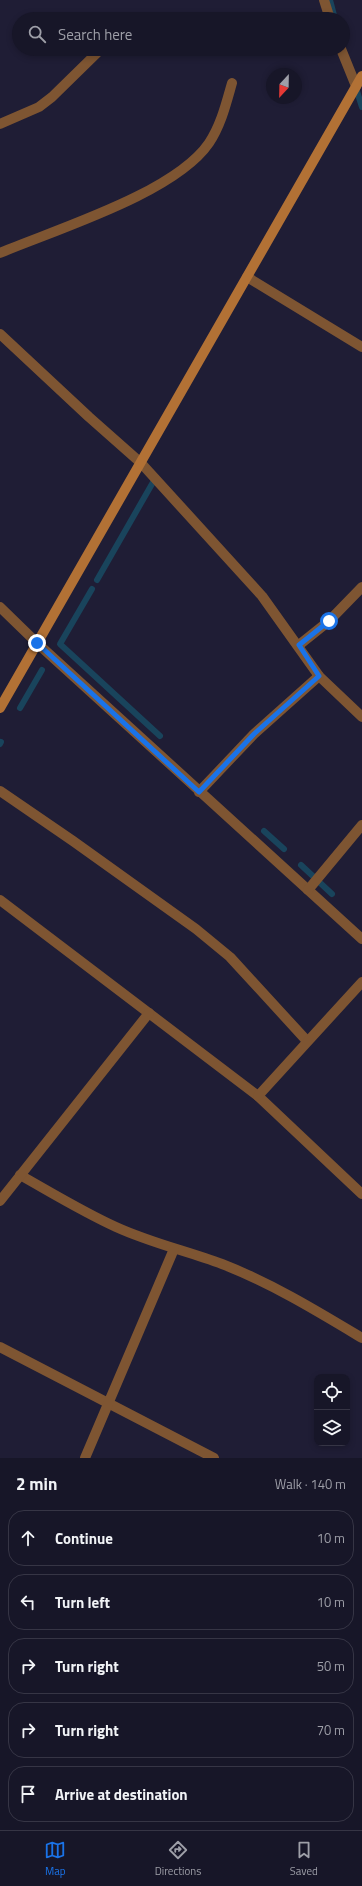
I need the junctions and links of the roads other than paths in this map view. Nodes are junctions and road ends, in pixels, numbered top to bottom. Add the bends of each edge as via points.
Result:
1 (324, 0) edge
2 (328, 12) edge
3 (94, 56) edge
4 (344, 56) edge
5 (362, 76) edge
6 (232, 83) dead end
7 (356, 86) junction
8 (0, 124) edge
9 (0, 253) edge
10 (246, 277) junction
11 (0, 334) edge
12 (362, 347) edge
13 (141, 463) junction
14 (362, 587) edge
15 (0, 607) edge
16 (37, 643) junction
17 (299, 645) junction
18 (319, 676) junction
19 (0, 708) edge
20 (362, 717) edge
21 (0, 791) edge
22 (199, 792) junction
23 (362, 824) edge
24 (308, 890) junction
25 (0, 900) edge
26 (362, 939) edge
27 (362, 982) edge
28 (149, 1013) junction
29 (307, 1041) junction
30 (258, 1096) junction
31 (20, 1175) junction
32 (362, 1194) edge
33 (0, 1201) edge
34 (174, 1249) junction
35 (362, 1338) edge
36 (0, 1347) edge
37 (109, 1404) junction
38 (85, 1458) edge
39 (214, 1458) edge

1 - 2 street
3 - 8 street via 39,107
4 - 7 street
5 - 7 street
6 - 9 street via 223,115 209,143 184,167 144,192 93,217
7 - 10 street
10 - 12 street
10 - 13 street
11 - 13 street
13 - 16 street
13 - 17 street via 262,596
14 - 17 street via 329,621
15 - 16 street
16 - 19 street
16 - 22 street
17 - 18 street
18 - 20 street
18 - 22 street via 254,734
21 - 29 street via 141,889 219,948
22 - 24 street
23 - 24 street
24 - 26 street
25 - 28 street
27 - 29 street
28 - 30 street
28 - 31 street
29 - 30 street
30 - 32 street
31 - 33 street
31 - 34 street via 112,1225
34 - 35 street via 222,1264 258,1280
34 - 37 street
36 - 37 street
37 - 38 street
37 - 39 street

